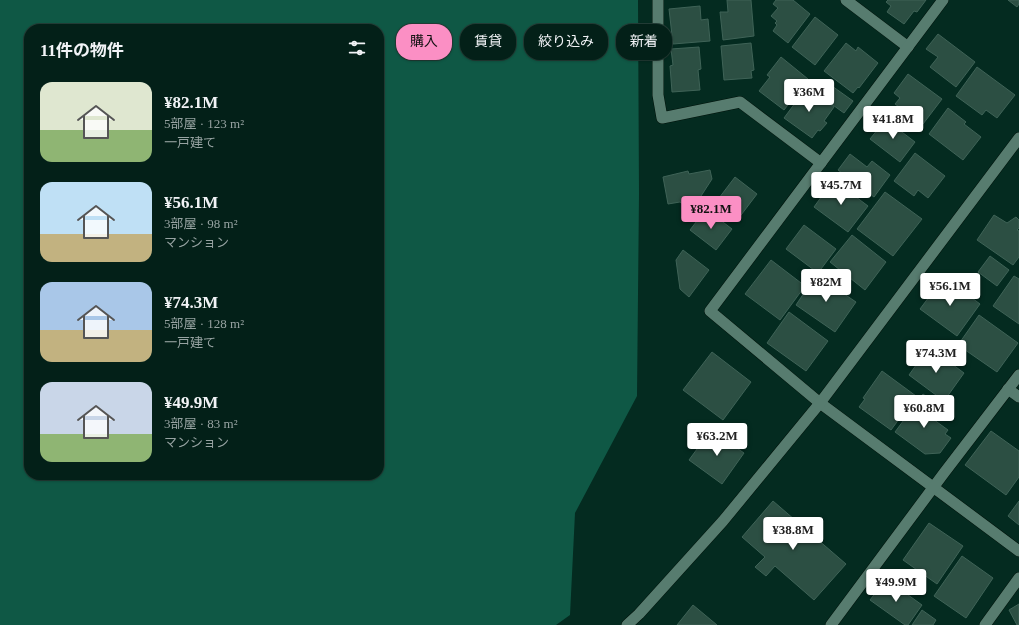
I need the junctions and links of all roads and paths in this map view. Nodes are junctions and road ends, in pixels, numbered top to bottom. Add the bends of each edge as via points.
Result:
1 (658, 0) edge
2 (846, 0) edge
3 (943, 0) edge
4 (908, 47) junction
5 (1019, 138) edge
6 (821, 163) junction
7 (1019, 375) edge
8 (1008, 389) junction
9 (1019, 397) edge
10 (820, 403) junction
11 (933, 488) junction
12 (1019, 551) edge
13 (1019, 578) edge
14 (627, 625) edge
15 (831, 625) edge
16 (985, 625) edge

1 - 6 street via 658,94 662,118 740,102
2 - 4 street
3 - 4 street
4 - 6 street
5 - 10 street
6 - 10 street via 710,311
7 - 8 street
8 - 9 street
8 - 11 street
10 - 11 street
10 - 14 street via 723,521 640,614
11 - 12 street
11 - 15 street
13 - 16 street

